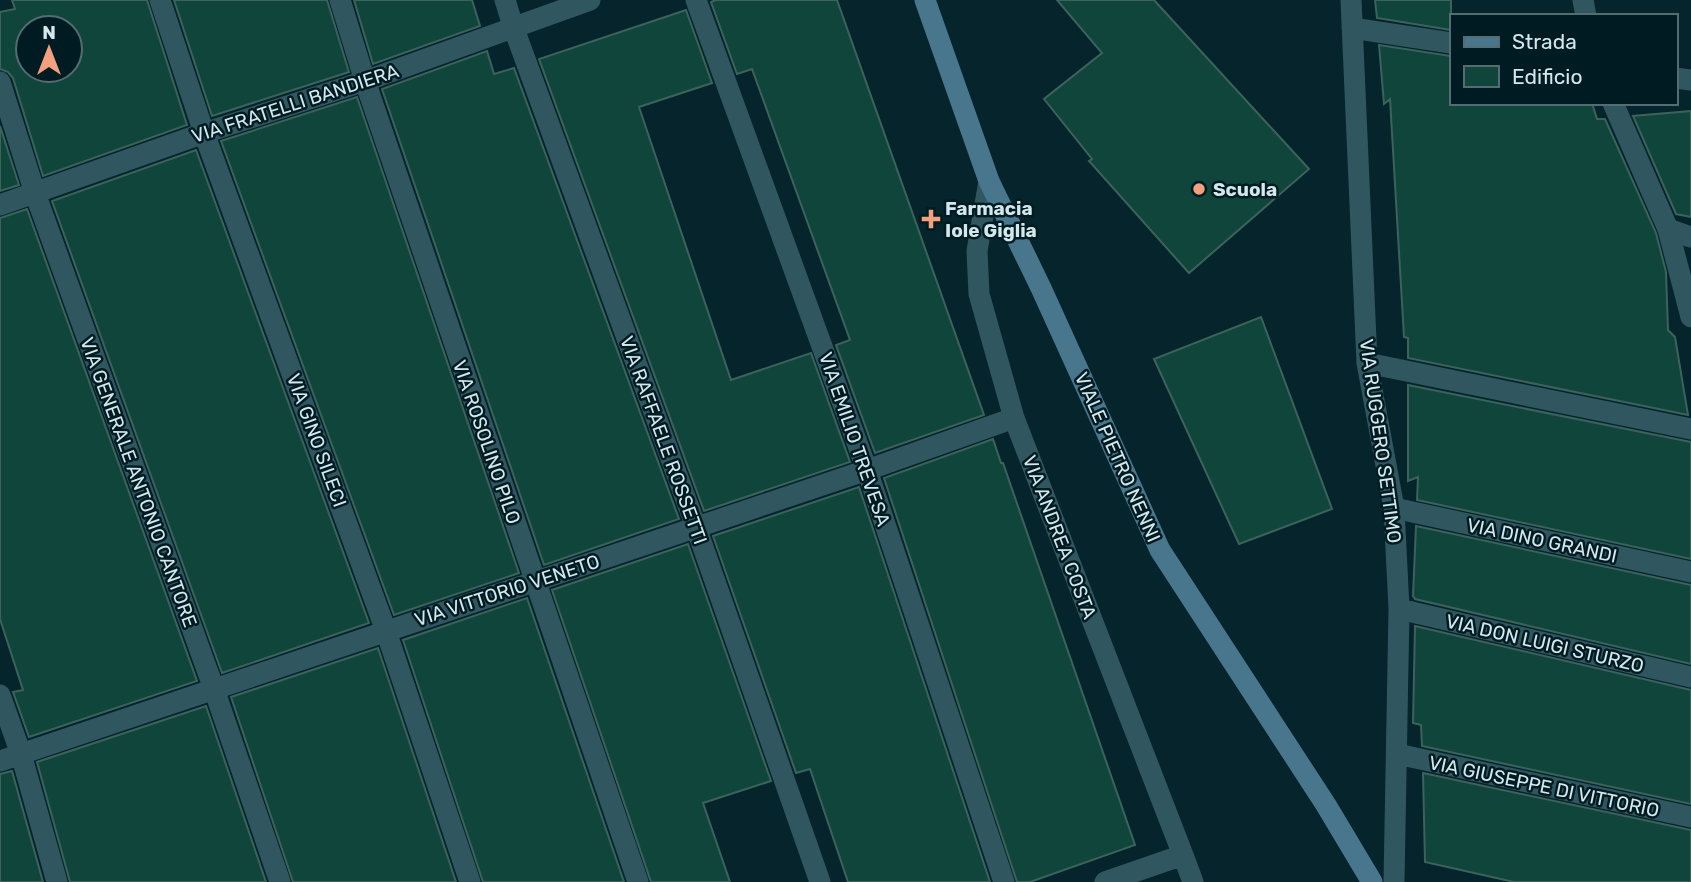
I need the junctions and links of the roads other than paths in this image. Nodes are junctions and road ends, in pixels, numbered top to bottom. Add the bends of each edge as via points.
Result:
1 (160, 0) edge
2 (340, 0) edge
3 (505, 0) edge
4 (590, 0) edge
5 (696, 0) edge
6 (925, 0) edge
7 (1351, 0) edge
8 (513, 26) junction
9 (1352, 28) junction
10 (1450, 43) edge
11 (365, 81) junction
12 (0, 82) edge
13 (1614, 105) edge
14 (204, 133) junction
15 (989, 181) junction
16 (35, 193) junction
17 (0, 205) edge
18 (1668, 229) junction
19 (1691, 237) edge
20 (1691, 317) edge
21 (1367, 363) junction
22 (1014, 418) junction
23 (1691, 429) edge
24 (867, 470) junction
25 (1394, 508) junction
26 (696, 527) junction
27 (1691, 572) edge
28 (535, 581) junction
29 (1399, 609) junction
30 (386, 631) junction
31 (1691, 677) edge
32 (214, 689) junction
33 (0, 695) edge
34 (21, 754) junction
35 (1397, 754) junction
36 (0, 761) edge
37 (1691, 817) edge
38 (1184, 855) junction
39 (57, 882) edge
40 (280, 882) edge
41 (470, 882) edge
42 (638, 882) edge
43 (820, 882) edge
44 (1004, 882) edge
45 (1105, 882) edge
46 (1193, 882) edge
47 (1372, 882) edge
48 (1394, 882) edge

1 - 14 street, VIA GINO SILECI
2 - 11 street, VIA ROSOLINO PILO
3 - 8 street, VIA RAFFAELE ROSSETTI
4 - 8 street, VIA FRATELLI BANDIERA
5 - 24 street, VIA EMILIO TREVESA
6 - 15 main road, VIALE PIETRO NENNI
7 - 9 street, VIA RUGGERO SETTIMO
8 - 11 street, VIA FRATELLI BANDIERA
8 - 26 street, VIA RAFFAELE ROSSETTI
9 - 10 street
9 - 21 street, VIA RUGGERO SETTIMO
11 - 14 street, VIA FRATELLI BANDIERA
11 - 28 street, VIA ROSOLINO PILO
12 - 16 street, VIA GENERALE ANTONIO CANTORE
13 - 18 street
14 - 16 street, VIA FRATELLI BANDIERA
14 - 30 street, VIA GINO SILECI
15 - 22 street, VIA ANDREA COSTA via 977,251 979,294
15 - 47 main road, VIALE PIETRO NENNI via 1160,550
16 - 17 street, VIA FRATELLI BANDIERA
16 - 32 street, VIA GENERALE ANTONIO CANTORE
18 - 19 street
18 - 20 street
21 - 23 street
21 - 25 street, VIA RUGGERO SETTIMO
22 - 24 street, VIA VITTORIO VENETO
22 - 38 street, VIA ANDREA COSTA
24 - 26 street, VIA VITTORIO VENETO
24 - 44 street, VIA EMILIO TREVESA
25 - 27 street, VIA DINO GRANDI
25 - 29 street, VIA RUGGERO SETTIMO
26 - 28 street, VIA VITTORIO VENETO
26 - 43 street, VIA RAFFAELE ROSSETTI
28 - 30 street, VIA VITTORIO VENETO
28 - 42 street, VIA ROSOLINO PILO
29 - 31 street, VIA DON LUIGI STURZO
29 - 35 street, VIA RUGGERO SETTIMO
30 - 32 street, VIA VITTORIO VENETO
30 - 41 street, VIA GINO SILECI
32 - 34 street, VIA VITTORIO VENETO
32 - 40 street, VIA GENERALE ANTONIO CANTORE
33 - 34 street
34 - 36 street, VIA VITTORIO VENETO
34 - 39 street
35 - 37 street, VIA GIUSEPPE DI VITTORIO
35 - 48 street, VIA RUGGERO SETTIMO
38 - 45 street
38 - 46 street, VIA ANDREA COSTA

